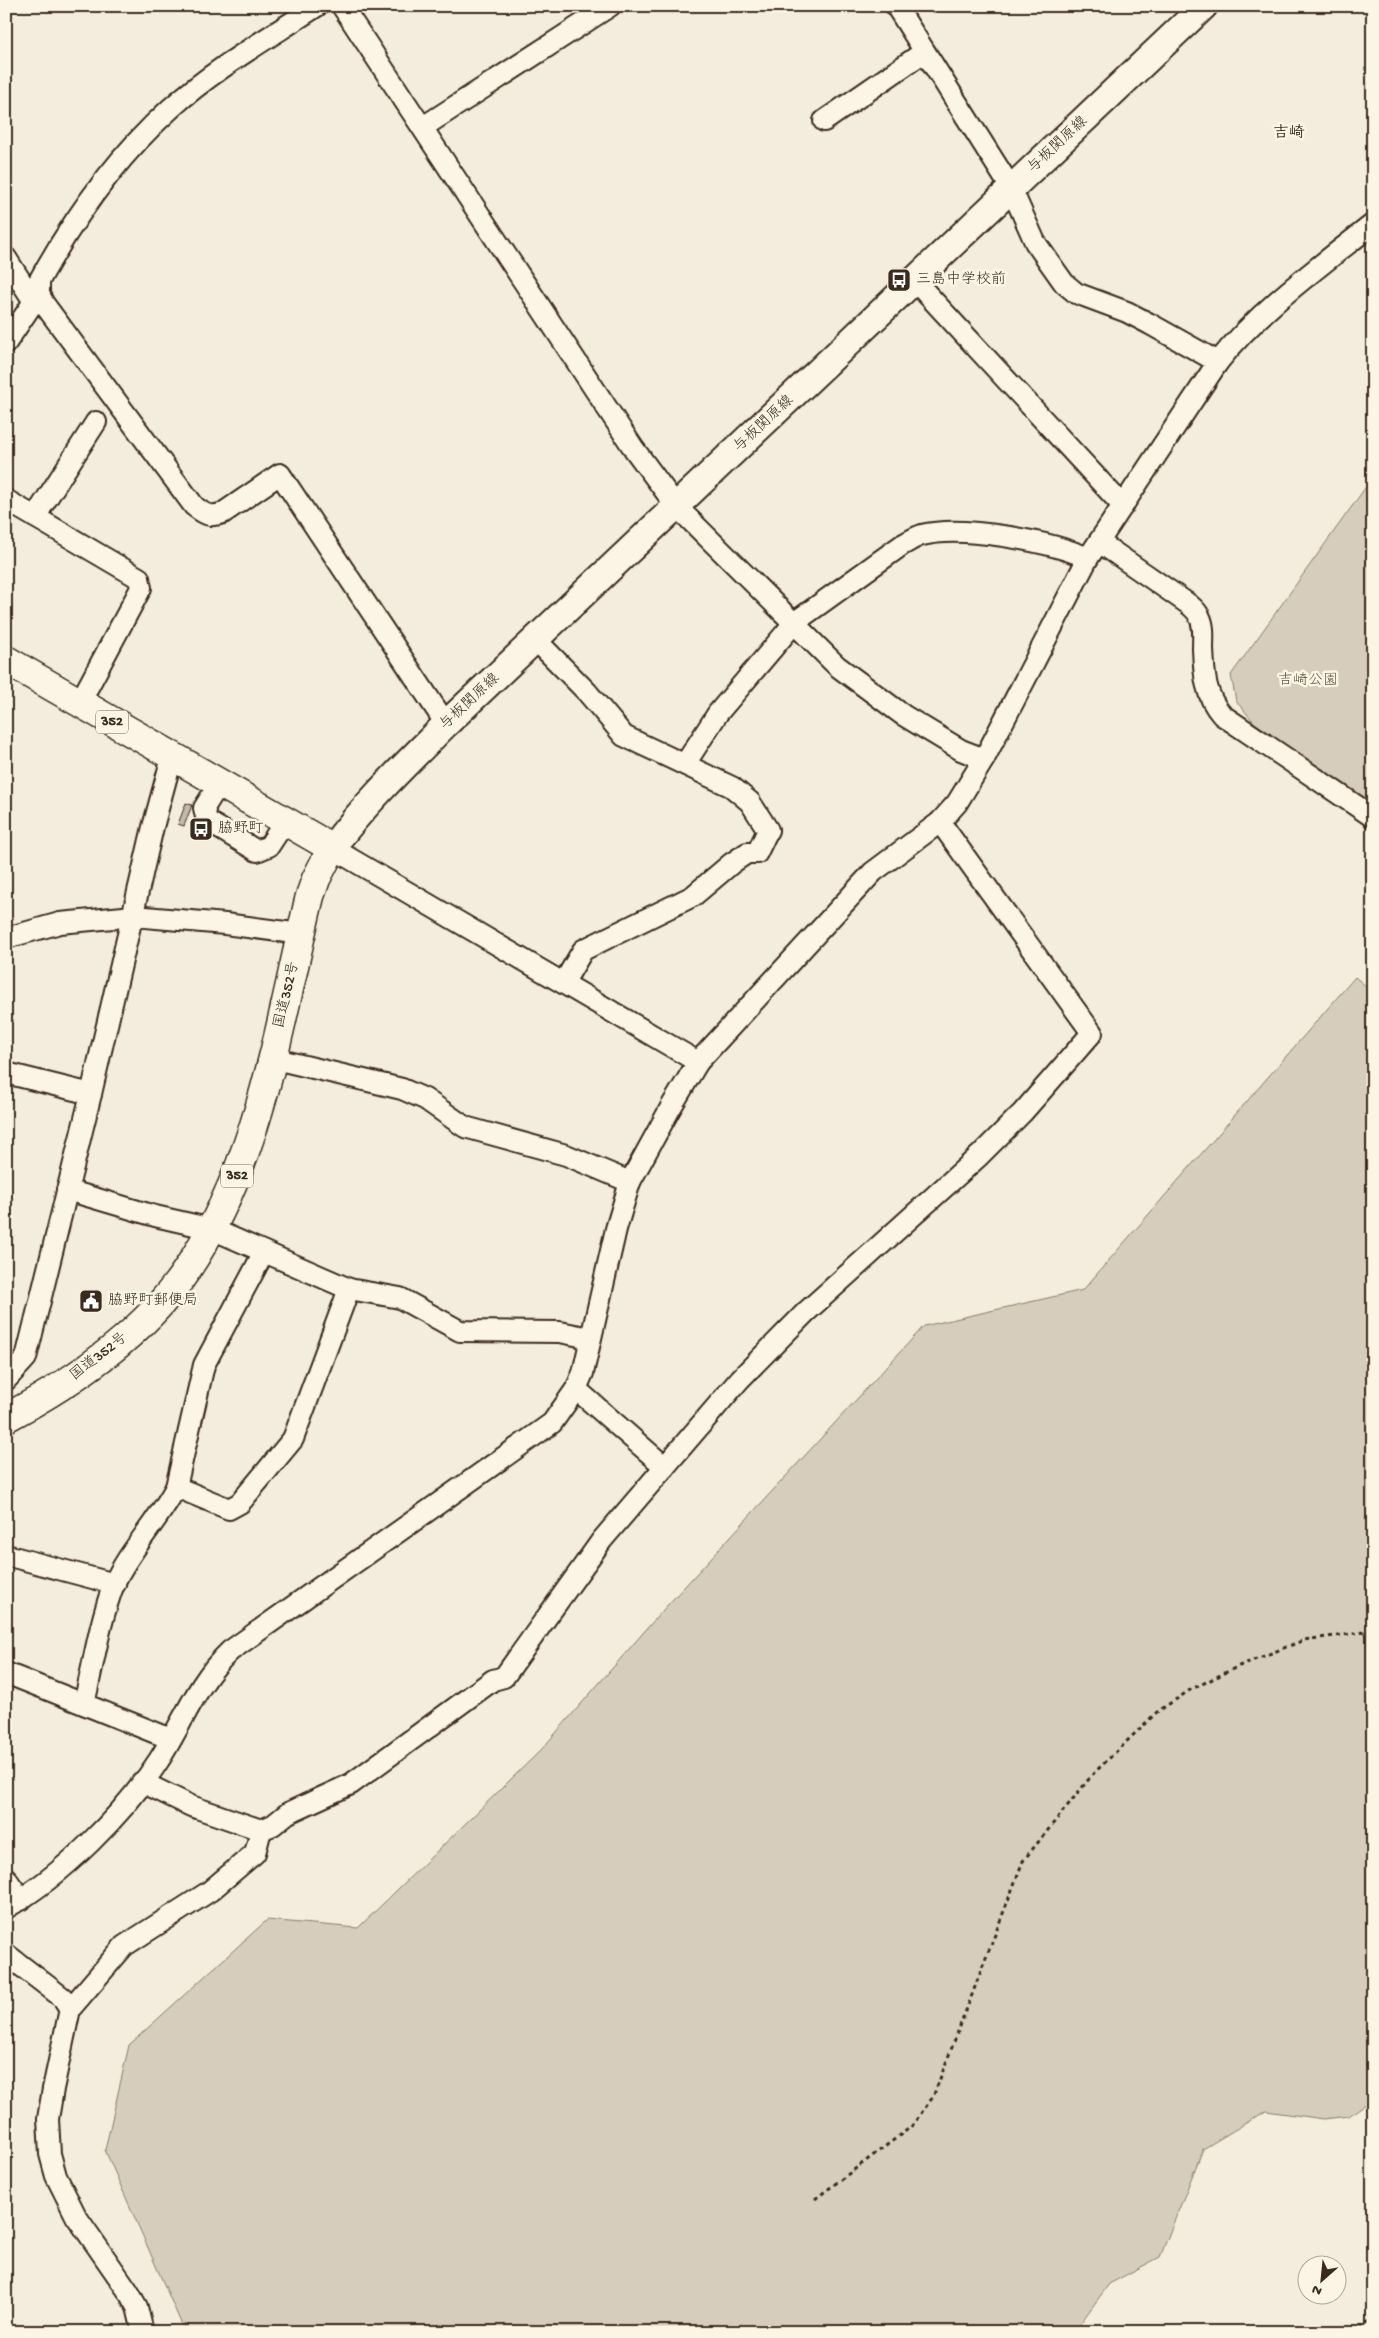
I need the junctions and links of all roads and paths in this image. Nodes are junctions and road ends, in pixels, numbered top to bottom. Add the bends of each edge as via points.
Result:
1 (317, 6) edge
2 (342, 6) edge
3 (610, 6) edge
4 (896, 6) edge
5 (1204, 6) edge
6 (924, 52) junction
7 (824, 121) dead end
8 (423, 127) junction
9 (1011, 188) junction
10 (1373, 224) edge
11 (6, 258) edge
12 (914, 280) junction
13 (36, 297) junction
14 (6, 343) edge
15 (1218, 362) junction
16 (96, 422) dead end
17 (6, 500) edge
18 (1123, 506) junction
19 (677, 507) junction
20 (35, 517) junction
21 (1093, 550) junction
22 (795, 622) junction
23 (536, 640) junction
24 (6, 660) edge
25 (80, 702) junction
26 (446, 724) junction
27 (172, 757) junction
28 (984, 759) junction
29 (685, 764) junction
30 (219, 784) junction
31 (1373, 817) edge
32 (286, 820) junction
33 (940, 822) junction
34 (332, 848) junction
35 (134, 916) junction
36 (301, 934) junction
37 (6, 938) edge
38 (564, 982) junction
39 (272, 1058) junction
40 (698, 1062) junction
41 (6, 1074) edge
42 (92, 1094) junction
43 (630, 1182) junction
44 (67, 1190) junction
45 (212, 1229) junction
46 (264, 1252) junction
47 (349, 1289) junction
48 (590, 1338) junction
49 (6, 1380) edge
50 (576, 1389) junction
51 (6, 1418) edge
52 (665, 1467) junction
53 (176, 1487) junction
54 (6, 1555) edge
55 (115, 1584) junction
56 (1373, 1631) edge
57 (6, 1673) edge
58 (84, 1704) junction
59 (171, 1739) junction
60 (142, 1782) junction
61 (261, 1830) junction
62 (6, 1878) edge
63 (13, 1904) edge
64 (6, 1954) edge
65 (70, 2009) junction
66 (815, 2198) dead end
67 (1373, 2319) edge
68 (144, 2332) edge
69 (1353, 2332) edge

1 - 13 street via 218,71 170,109 84,208 39,281
2 - 8 street
3 - 8 street
4 - 6 street
5 - 9 main road, 与板関原線
6 - 7 street
6 - 9 street
8 - 19 street via 634,449
9 - 12 main road, 与板関原線
9 - 15 street via 1035,242 1064,283 1076,293 1142,320
10 - 15 street via 1264,314
11 - 13 street
12 - 18 street
12 - 19 main road, 与板関原線
13 - 14 street
13 - 26 street via 194,506 204,514 222,514 280,474
15 - 18 street
16 - 20 street
17 - 20 street
18 - 21 street
19 - 22 street
19 - 23 main road, 与板関原線
20 - 25 street via 139,578 141,588
21 - 22 street via 1068,549 1004,537 939,532 921,536 902,545
21 - 28 street
21 - 31 street via 1187,603 1198,614 1202,624 1207,689 1213,705 1222,715
22 - 28 street via 837,666 904,715 961,750
22 - 29 street via 718,713
23 - 26 main road, 与板関原線
23 - 29 street via 624,736
24 - 25 highway, 352
25 - 27 highway, 352
26 - 34 main road, 与板関原線 via 380,789
27 - 30 highway, 352
27 - 35 street
28 - 33 street via 958,803
29 - 38 street via 732,787 750,802 768,830 757,853 748,853 732,863 693,896 583,950
30 - 32 highway, 352
30 - 32 street via 204,808 207,821 257,851 269,846
32 - 34 highway, 352
33 - 40 street via 873,872
33 - 52 street via 1092,1034 979,1156 806,1312 740,1379
34 - 36 highway, 国道352号 / 352 via 316,879
34 - 38 street
35 - 36 street
35 - 37 street via 60,923
35 - 42 street
36 - 39 highway, 国道352号 / 352
38 - 40 street
39 - 43 street via 402,1089 425,1099 465,1127 566,1155
39 - 45 highway, 国道352号 / 352 via 251,1141
40 - 43 street
41 - 42 street
42 - 44 street
43 - 48 street
44 - 45 street
44 - 49 street via 28,1367
45 - 46 street
45 - 51 highway, 国道352号 / 352 via 186,1272 128,1335 71,1380
46 - 47 street
46 - 53 street via 204,1365
47 - 48 street via 400,1298 460,1331 560,1332
47 - 53 street via 293,1439 240,1503 229,1509
48 - 50 street via 583,1373
50 - 52 street
50 - 59 street via 552,1423 230,1651 203,1682
52 - 61 street via 602,1540 504,1677 493,1680 351,1784 288,1813
53 - 55 street
54 - 55 street
55 - 58 street
56 - 66 path via 1304,1640 1239,1666 1190,1690 1157,1712 1130,1736 1093,1774 1023,1861 932,2097 911,2127
57 - 58 street
58 - 59 street
59 - 60 street
60 - 61 street via 191,1806
60 - 63 street via 72,1860
61 - 65 street via 255,1853 210,1891 124,1946
62 - 63 street
64 - 65 street via 63,1998
65 - 68 street via 50,2104 50,2154 56,2176 76,2216 128,2290
67 - 69 path

